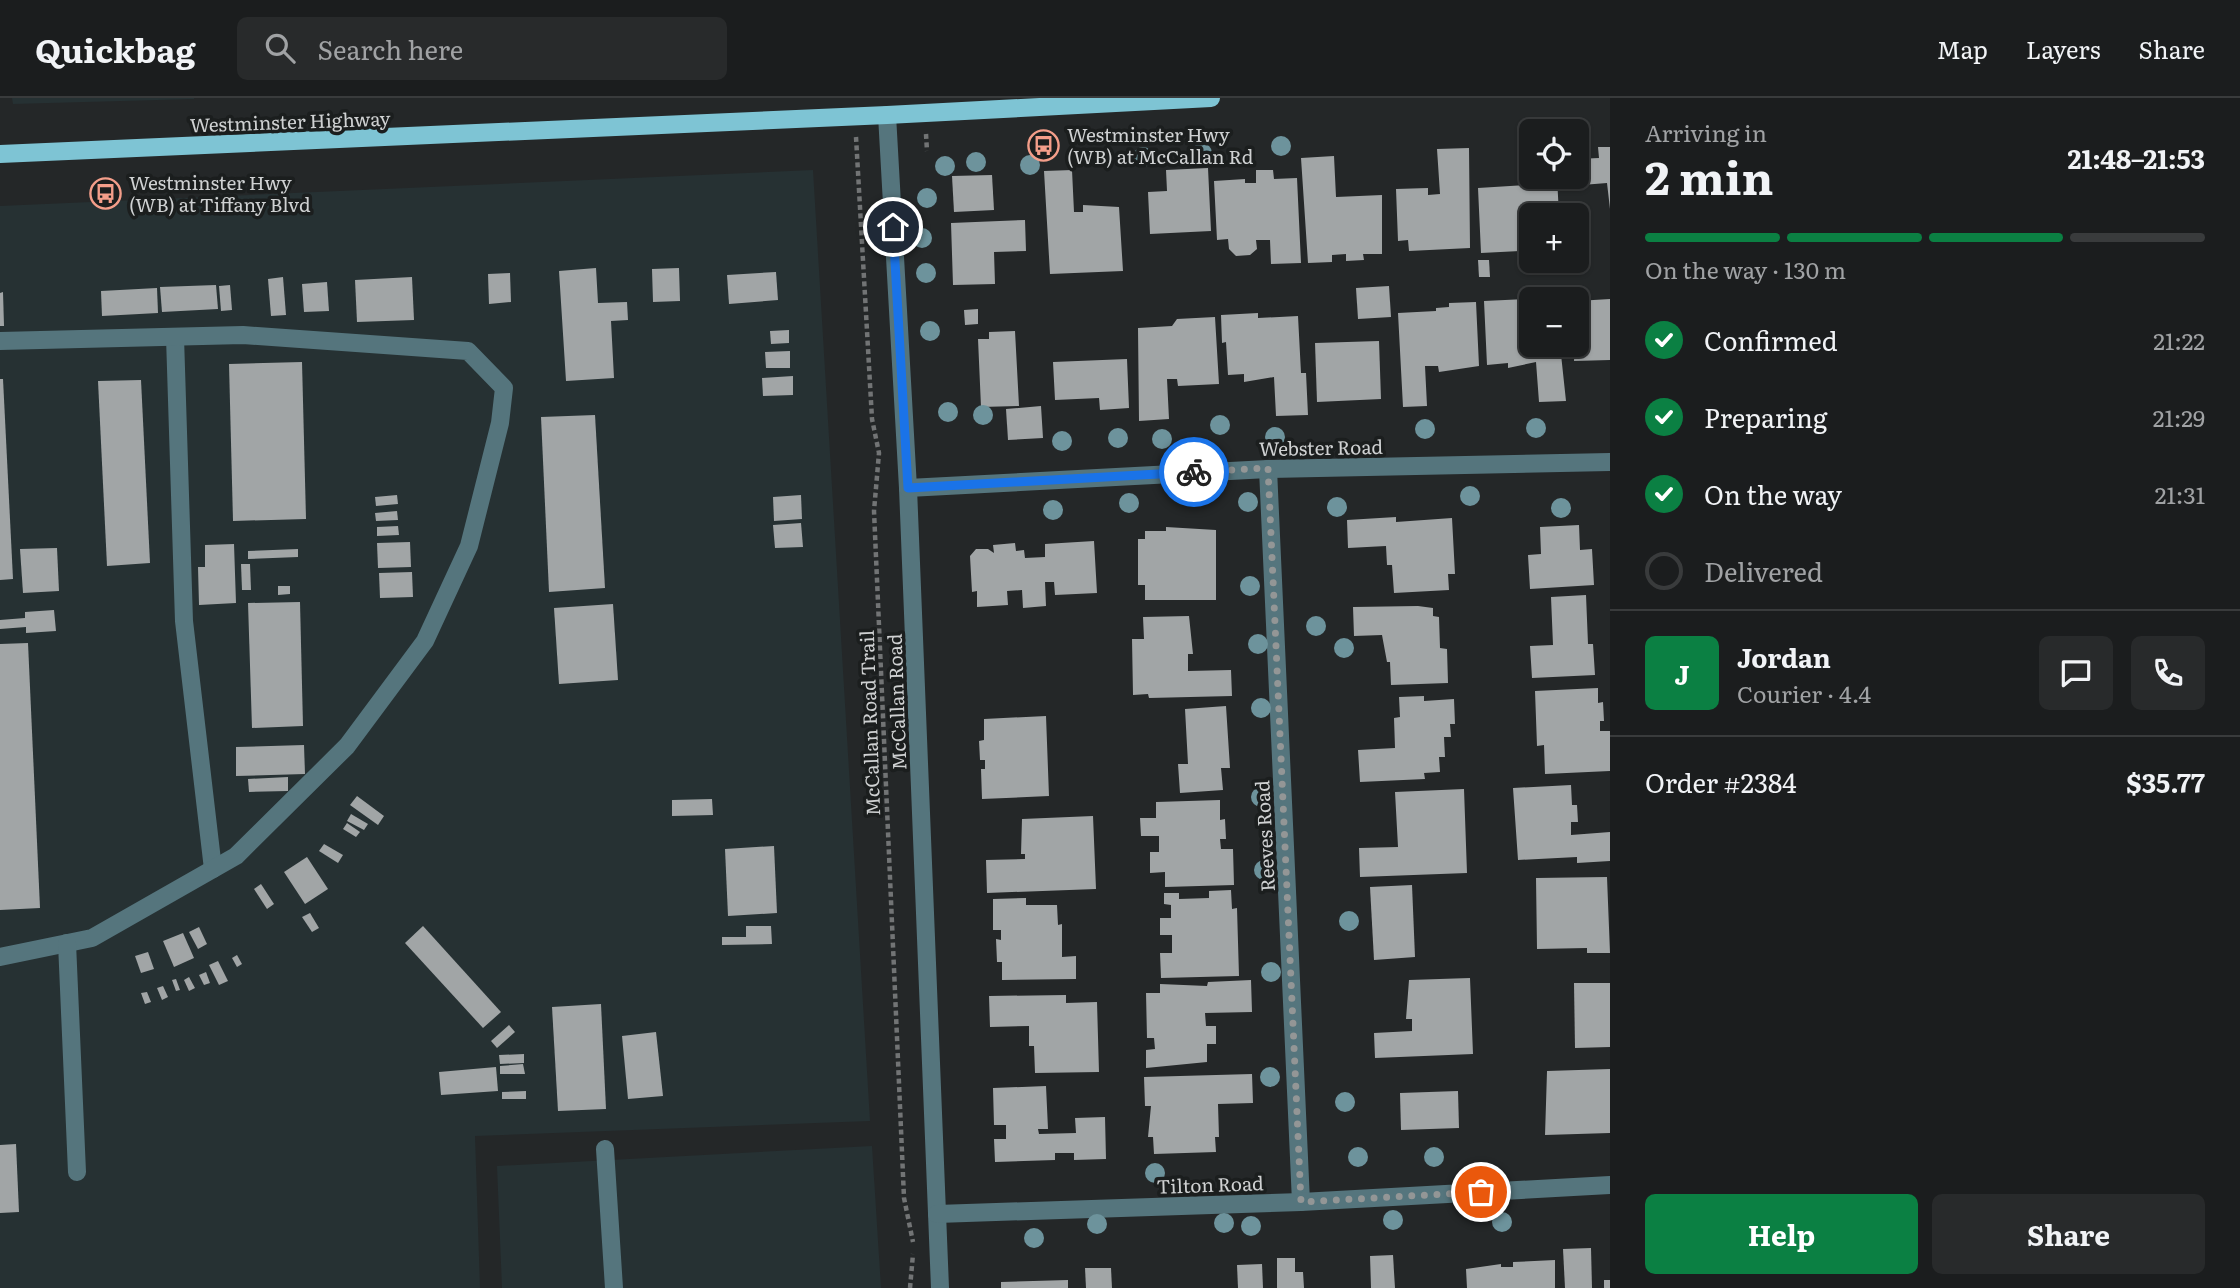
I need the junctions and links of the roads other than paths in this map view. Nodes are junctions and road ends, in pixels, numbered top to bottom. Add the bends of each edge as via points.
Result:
1 (1211, 98) edge
2 (887, 116) junction
3 (0, 153) edge
4 (175, 337) junction
5 (0, 341) edge
6 (1610, 462) edge
7 (1268, 468) junction
8 (908, 488) junction
9 (213, 869) junction
10 (67, 943) junction
11 (0, 957) edge
12 (605, 1149) dead end
13 (77, 1172) dead end
14 (1610, 1185) edge
15 (1301, 1202) junction
16 (937, 1214) junction
17 (614, 1288) edge
18 (940, 1288) edge

1 - 2 main road, Westminster Highway
2 - 3 main road, Westminster Highway
2 - 8 street, McCallan Road
4 - 5 street
4 - 9 street via 184,621
4 - 9 street via 243,335 468,351 504,388 500,423 469,546 425,642 347,746 236,856
6 - 7 street, Webster Road
7 - 8 street, Webster Road
7 - 15 street, Reeves Road
8 - 16 street, McCallan Road
9 - 10 street via 92,938
10 - 11 street
10 - 13 street
12 - 17 street
14 - 15 street, Tilton Road
15 - 16 street, Tilton Road
16 - 18 street, McCallan Road

